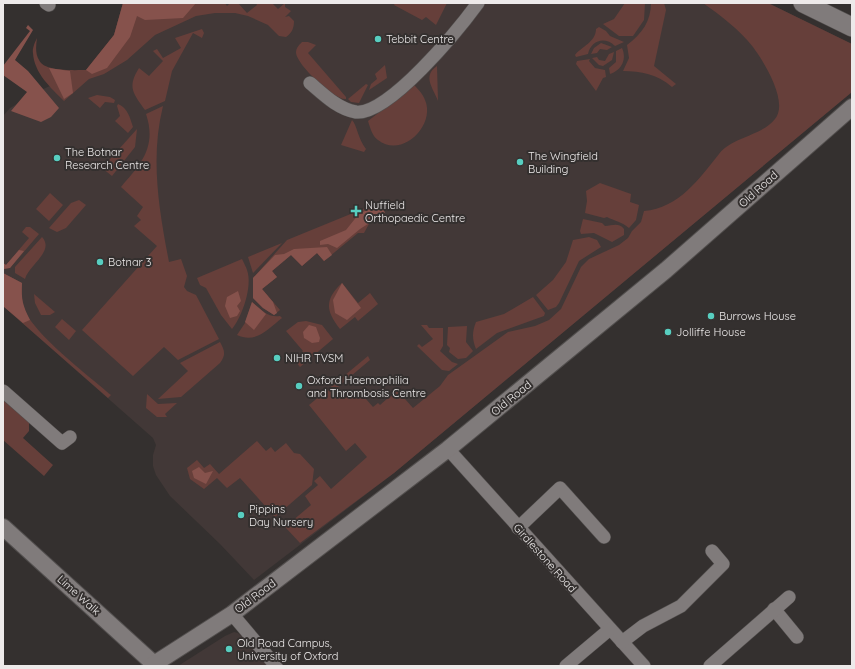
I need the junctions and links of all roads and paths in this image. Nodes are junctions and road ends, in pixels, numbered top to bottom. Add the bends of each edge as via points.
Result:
1 (478, 3) edge
2 (803, 3) edge
3 (852, 27) edge
4 (310, 83) dead end
5 (852, 107) edge
6 (3, 391) edge
7 (70, 437) dead end
8 (448, 450) junction
9 (3, 527) edge
10 (518, 528) junction
11 (604, 537) dead end
12 (712, 551) dead end
13 (788, 597) dead end
14 (774, 609) junction
15 (232, 614) junction
16 (610, 629) junction
17 (797, 637) dead end
18 (622, 642) junction
19 (153, 665) edge
20 (276, 666) edge
21 (566, 666) edge
22 (644, 666) edge
23 (710, 666) edge

1 - 4 street via 431,60 372,110 355,112 344,108
2 - 3 main road
5 - 8 street, Old Road via 666,270
6 - 7 street via 62,444
8 - 10 street, Girdlestone Road
8 - 15 street, Old Road
9 - 19 street, Lime Walk
10 - 11 street via 560,488
10 - 16 street, Girdlestone Road
12 - 18 street via 723,564 674,610 643,626
13 - 14 street
14 - 17 street
14 - 23 street
15 - 19 street, Old Road
15 - 20 street
16 - 18 street, Girdlestone Road
16 - 21 street
18 - 22 street, Girdlestone Road

